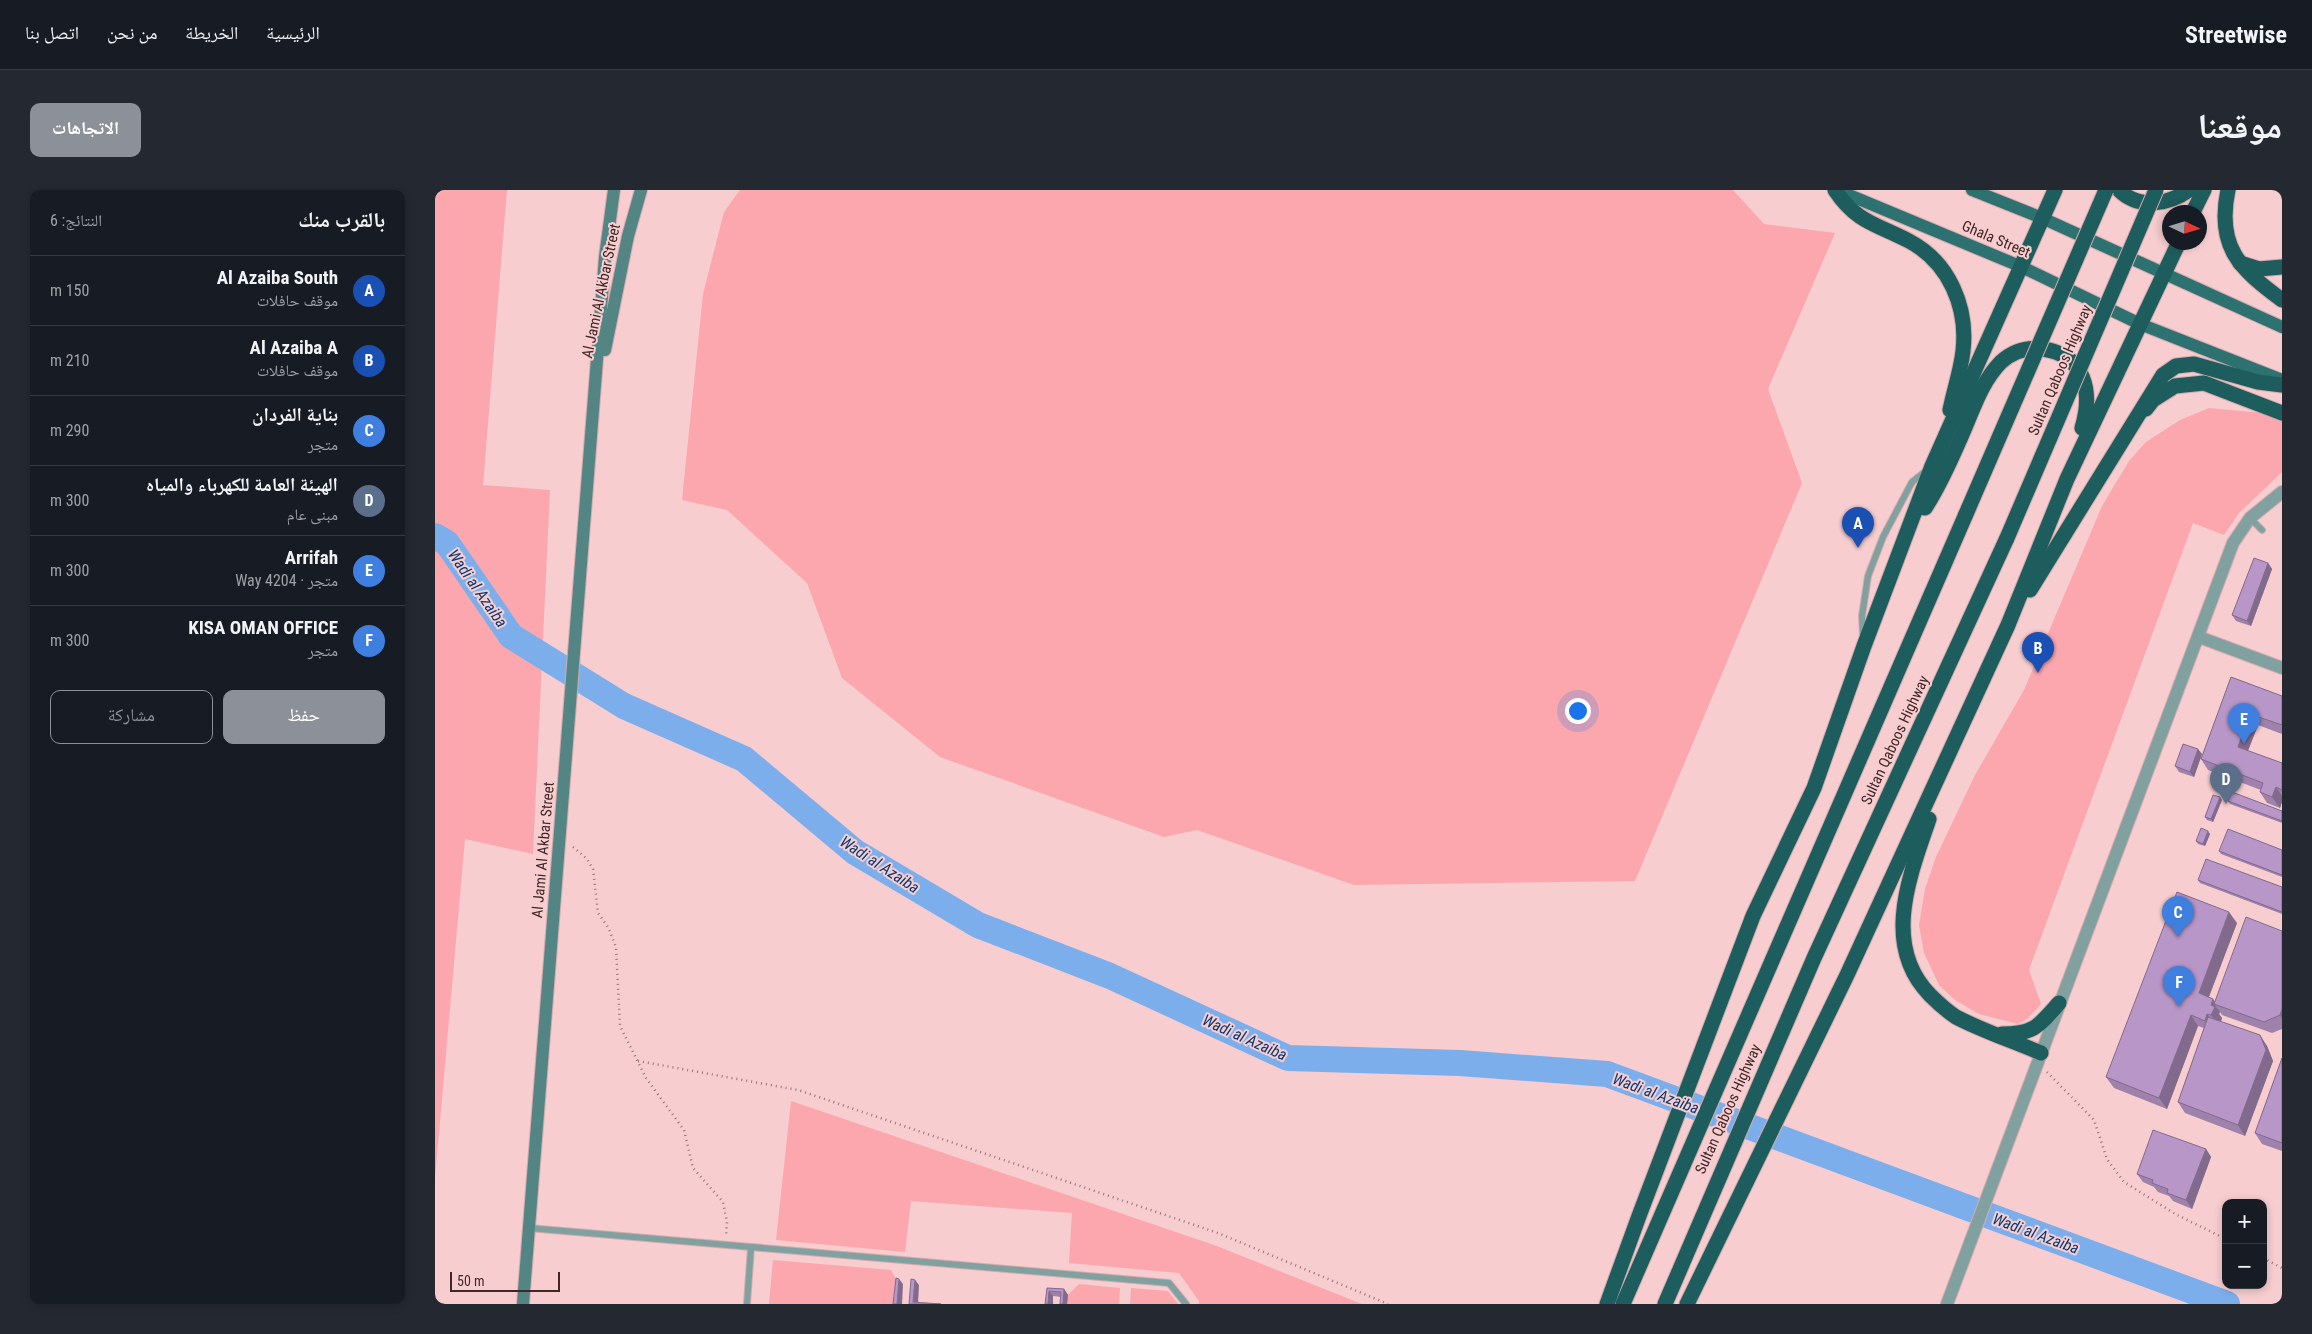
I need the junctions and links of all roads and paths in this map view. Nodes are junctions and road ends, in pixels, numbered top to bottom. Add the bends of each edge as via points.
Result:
1 (614, 190) edge
2 (641, 190) edge
3 (1836, 190) edge
4 (1972, 190) edge
5 (2055, 190) edge
6 (2106, 190) edge
7 (2119, 190) edge
8 (2156, 190) edge
9 (2189, 190) edge
10 (2204, 190) edge
11 (2228, 190) edge
12 (2196, 205) edge
13 (2042, 218) junction
14 (2175, 250) edge
15 (2238, 262) junction
16 (2022, 267) junction
17 (2282, 267) edge
18 (2164, 274) junction
19 (2282, 300) edge
20 (2139, 324) junction
21 (2282, 327) edge
22 (2282, 380) edge
23 (2282, 385) edge
24 (595, 399) junction
25 (2282, 413) edge
26 (2127, 431) junction
27 (1945, 435) junction
28 (1932, 466) junction
29 (2067, 480) junction
30 (2282, 492) edge
31 (2250, 518) junction
32 (2262, 530) dead end
33 (1906, 536) junction
34 (2008, 625) junction
35 (2199, 637) junction
36 (1864, 646) junction
37 (2282, 668) edge
38 (1954, 744) junction
39 (561, 837) junction
40 (2059, 1004) junction
41 (1995, 1034) junction
42 (2039, 1058) junction
43 (638, 1061) junction
44 (529, 1228) junction
45 (2222, 1237) edge
46 (725, 1245) junction
47 (751, 1247) junction
48 (2267, 1260) edge
49 (2282, 1268) edge
50 (1948, 1303) edge
51 (523, 1304) edge
52 (747, 1304) edge
53 (1186, 1304) edge
54 (1388, 1304) edge
55 (1607, 1304) edge
56 (1623, 1304) edge
57 (1665, 1304) edge
58 (1687, 1304) edge

1 - 24 street, Al Jami Al Akbar Street via 605,257
2 - 24 street, Al Jami Al Akbar Street via 628,236
3 - 16 main road, Ghala Street
3 - 27 highway via 1846,206 1861,218 1929,253 1944,270 1954,289 1965,334
4 - 13 main road
5 - 13 highway
6 - 56 highway, Sultan Qaboos Highway, bridge
7 - 9 highway via 2134,199 2161,203
8 - 57 highway, Sultan Qaboos Highway, bridge via 2007,538 1814,958
10 - 12 highway
11 - 15 highway via 2225,232
13 - 16 highway
13 - 18 main road
14 - 18 highway
15 - 17 highway via 2259,269
15 - 19 highway
16 - 20 main road, Ghala Street
16 - 27 highway
18 - 20 highway
18 - 21 main road
20 - 22 main road, Ghala Street
20 - 29 highway
23 - 26 highway via 2258,382 2209,366 2176,366 2159,378
24 - 39 street, Al Jami Al Akbar Street
25 - 26 highway via 2204,383 2175,386 2153,400
26 - 34 highway
27 - 28 highway
28 - 33 highway
28 - 36 lane via 1912,482 1880,545 1869,576 1862,616
29 - 33 highway via 2088,409 2084,382 2070,358 2056,351 2037,348 2014,352 1990,376 1928,504
29 - 34 highway
30 - 31 street
31 - 32 lane
31 - 35 street via 2233,543
33 - 36 highway
34 - 38 highway
35 - 37 street
35 - 40 street
36 - 55 highway via 1814,788 1753,916
38 - 41 highway via 1909,878 1903,911 1903,936 1907,960 1921,986 1955,1016
38 - 58 highway via 1715,1252
39 - 43 path via 587,859 593,869 598,914 608,927 616,947 620,1026
39 - 44 street, Al Jami Al Akbar Street
40 - 41 highway via 2041,1023 2022,1034
40 - 42 street
41 - 42 highway
42 - 45 path via 2094,1120 2107,1159 2125,1182 2177,1216
42 - 50 street
43 - 46 path via 646,1078 684,1130 693,1168 723,1202 727,1222
43 - 54 path via 798,1090 1218,1233
44 - 46 lane
44 - 51 street, Al Jami Al Akbar Street
46 - 47 lane
47 - 52 lane
47 - 53 lane via 1169,1283
48 - 49 path

